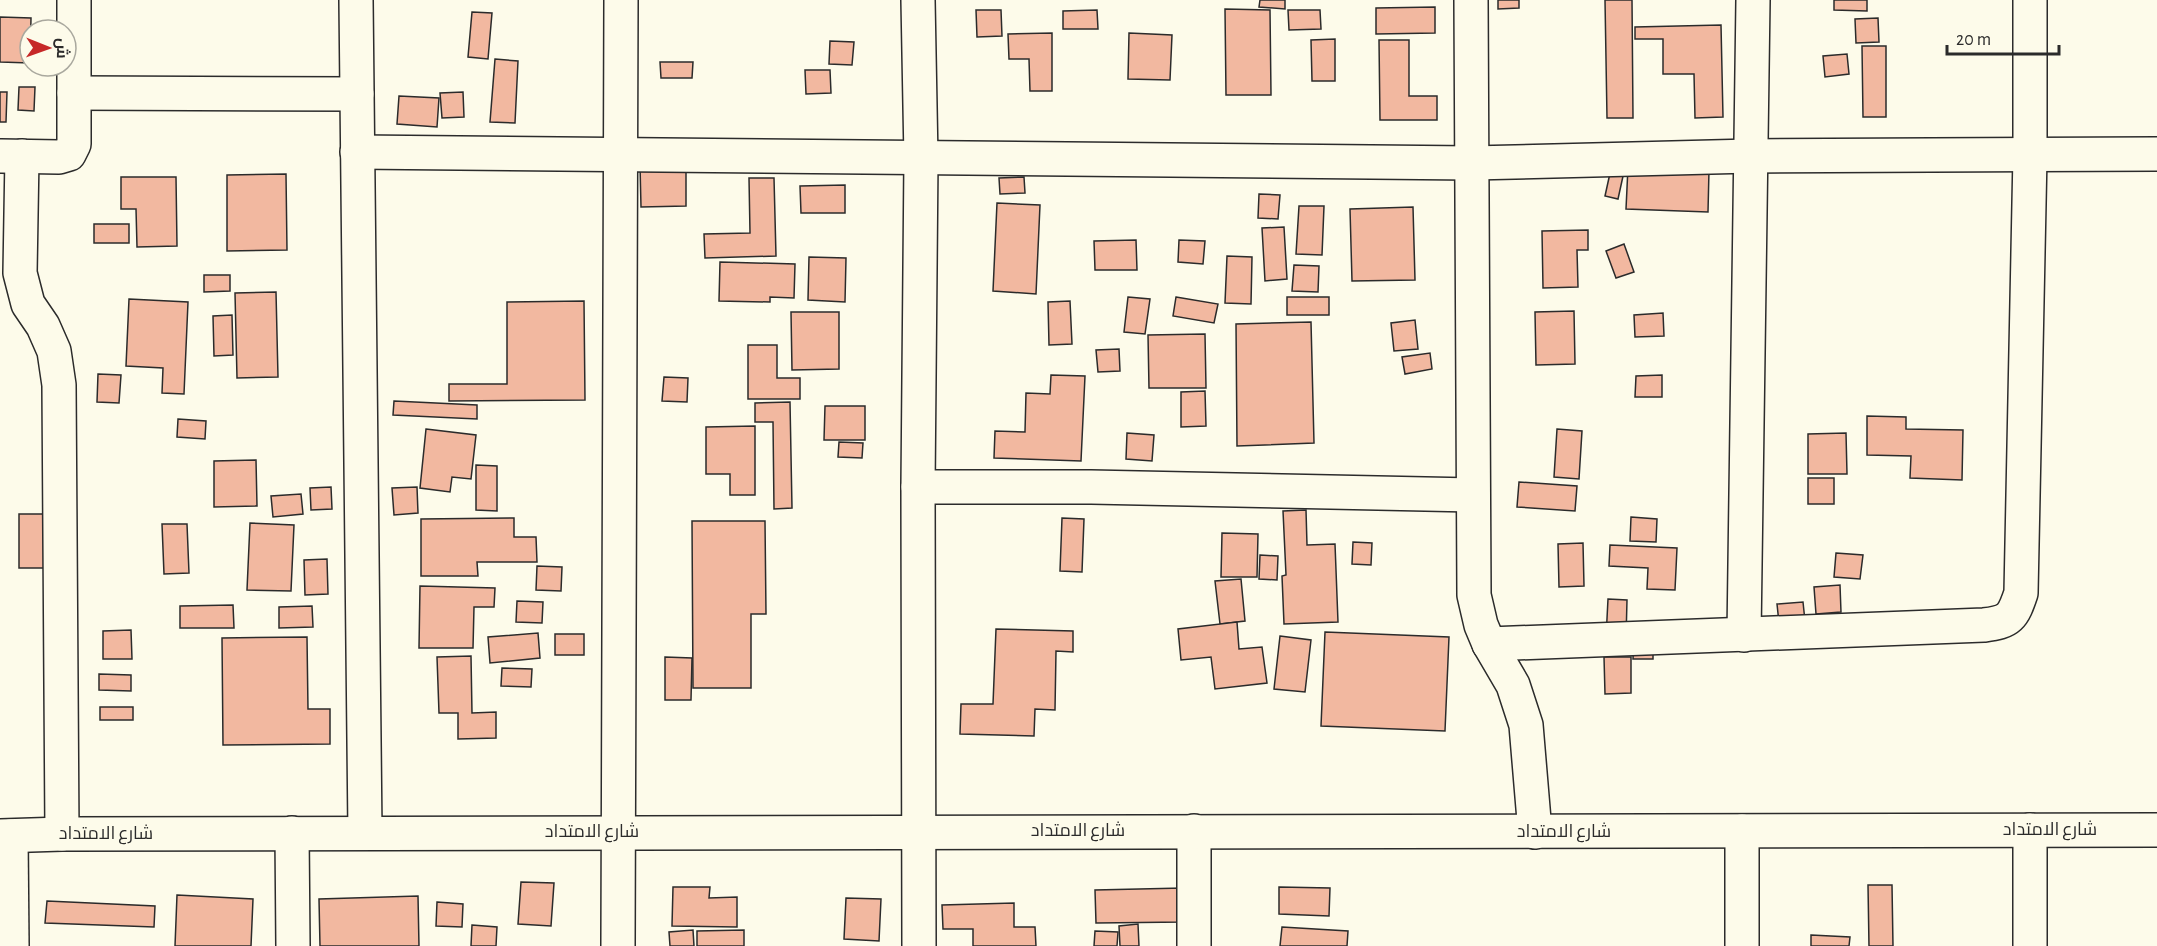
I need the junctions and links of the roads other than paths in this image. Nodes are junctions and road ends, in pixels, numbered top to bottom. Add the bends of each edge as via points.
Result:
1 (74, 0) edge
2 (356, 0) edge
3 (621, 0) edge
4 (918, 0) edge
5 (1471, 0) edge
6 (1753, 0) edge
7 (2030, 0) edge
8 (74, 93) junction
9 (357, 94) junction
10 (357, 152) junction
11 (2030, 154) junction
12 (2157, 154) edge
13 (11, 156) edge
14 (620, 156) junction
15 (1751, 156) junction
16 (921, 159) junction
17 (1472, 163) junction
18 (918, 487) junction
19 (1473, 495) junction
20 (1744, 635) junction
21 (1489, 644) junction
22 (2030, 830) junction
23 (618, 831) junction
24 (1194, 831) junction
25 (1742, 831) junction
26 (2157, 831) edge
27 (918, 832) junction
28 (1535, 832) junction
29 (292, 833) junction
30 (365, 833) junction
31 (62, 834) junction
32 (6, 836) edge
33 (12, 946) edge
34 (292, 946) edge
35 (618, 946) edge
36 (919, 946) edge
37 (1194, 946) edge
38 (1742, 946) edge
39 (2030, 946) edge

1 - 8 street
2 - 9 street
3 - 14 street
4 - 16 street
5 - 17 street
6 - 15 street
7 - 11 street
8 - 9 street
8 - 13 street via 74,144 69,154
9 - 10 street
10 - 14 street
10 - 30 street
11 - 12 street
11 - 15 street
11 - 20 street via 2021,593 2015,612 2001,623 1984,625
13 - 31 street via 20,273 28,304 54,351 59,385
14 - 16 street
14 - 23 street
15 - 17 street
15 - 20 street
16 - 17 street
16 - 18 street
17 - 19 street
18 - 19 street
18 - 27 street
19 - 21 street via 1474,595
20 - 21 street
21 - 28 street via 1513,685 1526,725
22 - 25 street, شارع الامتداد
22 - 26 street, شارع الامتداد
22 - 39 street
23 - 27 street, شارع الامتداد
23 - 30 street, شارع الامتداد
23 - 35 street
24 - 27 street, شارع الامتداد
24 - 28 street, شارع الامتداد
24 - 37 street
25 - 28 street, شارع الامتداد
25 - 38 street
27 - 36 street
29 - 30 street, شارع الامتداد
29 - 31 street, شارع الامتداد
29 - 34 street
31 - 32 street, شارع الامتداد
32 - 33 street

